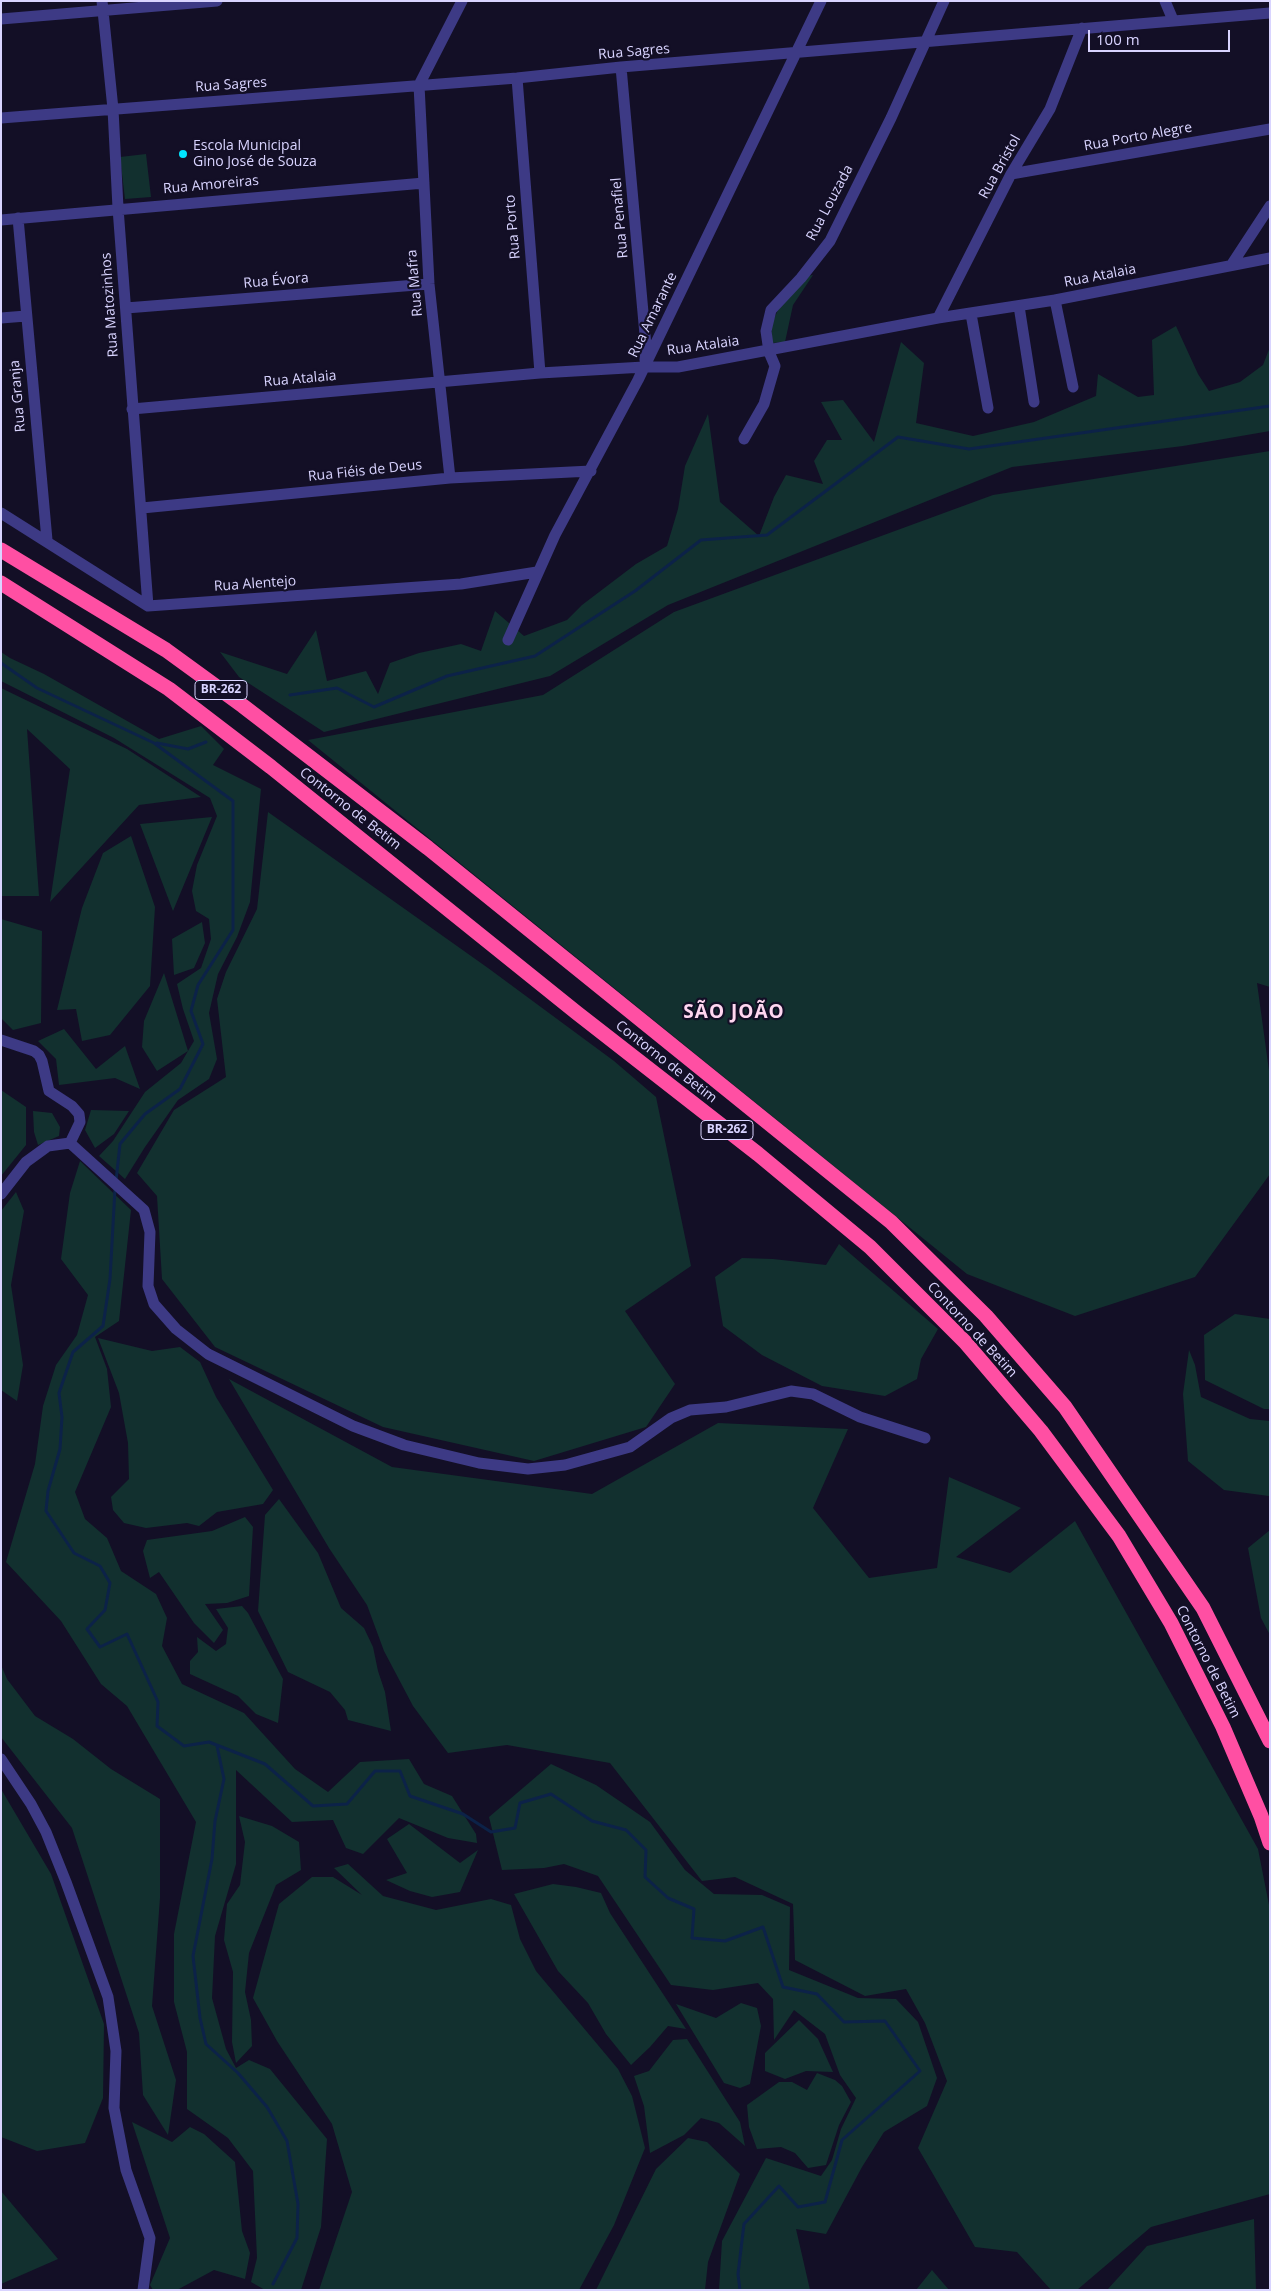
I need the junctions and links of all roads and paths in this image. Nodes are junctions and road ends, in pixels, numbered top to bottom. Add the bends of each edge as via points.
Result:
1 (216, 1) edge
2 (462, 1) edge
3 (822, 1) edge
4 (944, 1) edge
5 (1165, 1) edge
6 (103, 6) edge
7 (1270, 13) edge
8 (1, 19) edge
9 (1173, 20) junction
10 (1082, 28) junction
11 (926, 42) junction
12 (796, 54) junction
13 (621, 68) junction
14 (517, 78) junction
15 (419, 85) junction
16 (113, 109) junction
17 (1, 118) edge
18 (1270, 129) edge
19 (1011, 174) junction
20 (424, 183) junction
21 (1270, 206) edge
22 (118, 208) junction
23 (18, 218) junction
24 (1, 220) edge
25 (1270, 258) edge
26 (1232, 264) junction
27 (429, 284) junction
28 (1055, 300) junction
29 (1019, 306) junction
30 (126, 308) junction
31 (971, 314) junction
32 (26, 316) junction
33 (1, 318) edge
34 (938, 318) junction
35 (769, 352) junction
36 (644, 367) junction
37 (540, 373) junction
38 (440, 383) junction
39 (1073, 387) dead end
40 (1034, 402) dead end
41 (988, 408) dead end
42 (132, 409) junction
43 (744, 440) dead end
44 (591, 471) junction
45 (450, 478) junction
46 (142, 508) junction
47 (1, 513) edge
48 (47, 540) junction
49 (1, 550) edge
50 (537, 572) junction
51 (1, 583) edge
52 (148, 606) junction
53 (508, 640) dead end
54 (1, 1040) edge
55 (70, 1143) junction
56 (1, 1194) edge
57 (925, 1438) dead end
58 (1270, 1741) edge
59 (1, 1759) edge
60 (1270, 1843) edge
61 (143, 2290) edge

1 - 6 street
2 - 15 street
3 - 12 street, Rua Amarante
4 - 11 street, Rua Louzada
5 - 9 street
6 - 8 street
6 - 16 street, Rua Matozinhos
7 - 9 street, Rua Sagres
9 - 10 street, Rua Sagres
10 - 11 street, Rua Sagres
10 - 19 street, Rua Bristol via 1050,109
11 - 12 street, Rua Sagres
11 - 35 street, Rua Louzada via 830,241 771,310 766,332
12 - 13 street, Rua Sagres
12 - 36 street, Rua Amarante
13 - 14 street, Rua Sagres
13 - 36 street, Rua Penafiel via 646,346
14 - 15 street, Rua Sagres
14 - 37 street, Rua Porto
15 - 16 street, Rua Sagres
15 - 20 street, Rua Mafra
16 - 17 street, Rua Sagres
16 - 22 street, Rua Matozinhos
18 - 19 street, Rua Porto Alegre
19 - 34 street, Rua Bristol
20 - 22 street, Rua Amoreiras
20 - 27 street, Rua Mafra
21 - 26 street
22 - 23 street, Rua Amoreiras
22 - 30 street, Rua Matozinhos
23 - 24 street, Rua Amoreiras
23 - 32 street, Rua Granja
25 - 26 street, Rua Atalaia
26 - 28 street, Rua Atalaia
27 - 30 street, Rua Évora
27 - 38 street, Rua Mafra
28 - 29 street, Rua Atalaia
28 - 39 street
29 - 31 street, Rua Atalaia
29 - 40 street
30 - 42 street, Rua Matozinhos
31 - 34 street, Rua Atalaia
31 - 41 street
32 - 33 street
32 - 48 street, Rua Granja
34 - 35 street, Rua Atalaia
35 - 36 street, Rua Atalaia via 678,367
35 - 43 street, Rua Louzada via 775,366 764,404
36 - 37 street, Rua Atalaia
36 - 44 street, Rua Amarante
37 - 38 street, Rua Atalaia
38 - 42 street, Rua Atalaia
38 - 45 street, Rua Mafra
42 - 46 street, Rua Matozinhos
44 - 45 street, Rua Fiéis de Deus
44 - 50 street, Rua Amarante
45 - 46 street, Rua Fiéis de Deus
46 - 52 street, Rua Matozinhos
47 - 48 street
48 - 52 street
49 - 58 highway, Contorno de Betim / BR-262 via 166,650 243,706 428,848 891,1222 986,1316 1064,1407 1203,1608
50 - 52 street, Rua Alentejo via 461,584
50 - 53 street, Rua Amarante
51 - 60 highway, Contorno de Betim / BR-262 via 169,689 758,1154 870,1247 965,1342 1041,1431 1119,1536 1171,1623 1219,1718
54 - 55 street via 39,1055 49,1091 79,1114 80,1122
55 - 56 street via 48,1146 26,1162
55 - 57 street via 144,1210 150,1232 148,1286 154,1304 176,1329 208,1354 353,1426 404,1445 478,1462 528,1469 565,1465 630,1447 671,1418 690,1410 726,1407 791,1391 813,1394 860,1417
59 - 61 street via 46,1832 108,1997 116,2051 114,2108 126,2170 150,2238

